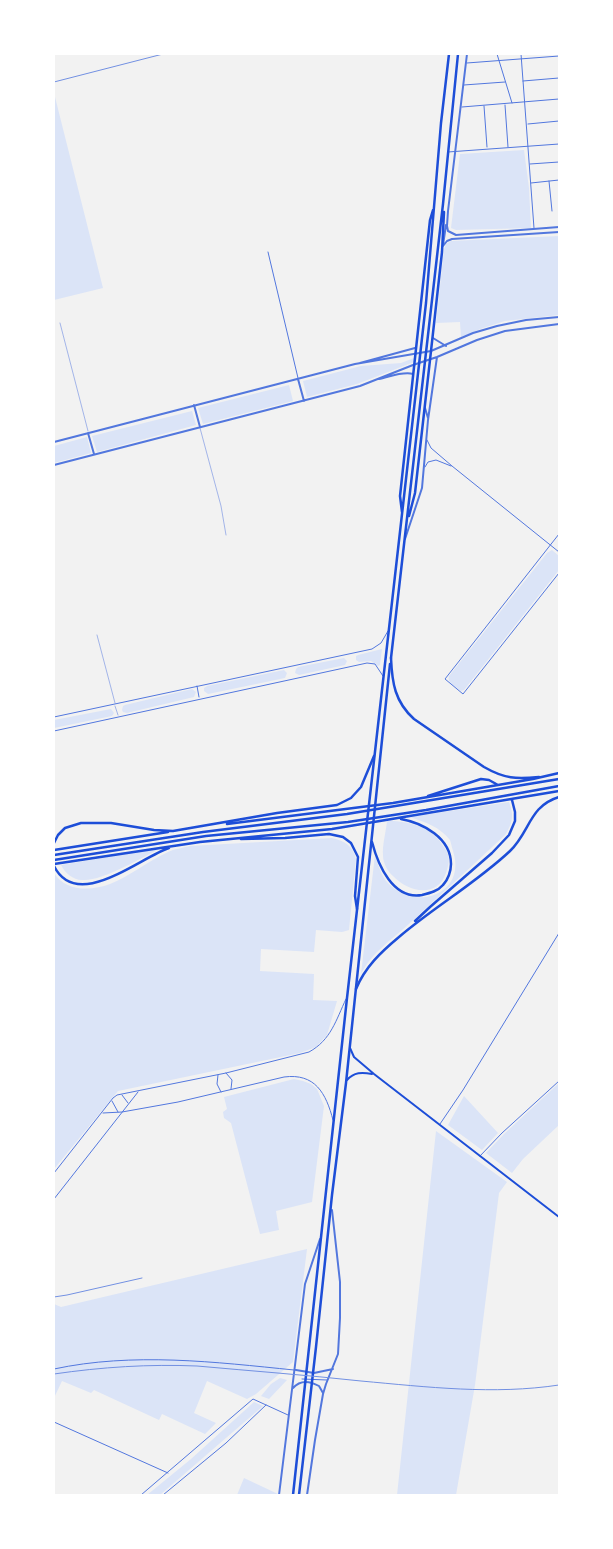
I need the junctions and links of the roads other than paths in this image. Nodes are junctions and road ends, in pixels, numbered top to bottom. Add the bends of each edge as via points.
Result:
1 (449, 54) edge
2 (458, 54) edge
3 (467, 54) edge
4 (498, 54) edge
5 (521, 54) edge
6 (559, 56) edge
7 (522, 59) junction
8 (500, 60) junction
9 (466, 63) junction
10 (559, 78) edge
11 (524, 81) junction
12 (506, 82) junction
13 (464, 85) junction
14 (559, 99) edge
15 (525, 102) junction
16 (512, 103) junction
17 (504, 104) junction
18 (484, 105) junction
19 (462, 106) junction
20 (559, 121) edge
21 (526, 124) junction
22 (559, 144) edge
23 (528, 146) junction
24 (508, 147) junction
25 (487, 148) junction
26 (456, 151) junction
27 (448, 152) junction
28 (559, 162) edge
29 (529, 164) junction
30 (559, 180) edge
31 (549, 181) junction
32 (531, 183) junction
33 (435, 203) junction
34 (443, 204) junction
35 (448, 211) junction
36 (552, 211) dead end
37 (559, 228) edge
38 (534, 229) junction
39 (559, 232) edge
40 (443, 246) junction
41 (268, 252) dead end
42 (442, 252) junction
43 (559, 317) edge
44 (60, 323) dead end
45 (559, 324) edge
46 (432, 338) junction
47 (417, 339) junction
48 (446, 346) junction
49 (416, 348) junction
50 (431, 352) junction
51 (416, 354) junction
52 (437, 357) junction
53 (430, 360) junction
54 (355, 364) junction
55 (415, 364) junction
56 (414, 375) junction
57 (428, 377) junction
58 (298, 380) junction
59 (372, 382) junction
60 (304, 401) junction
61 (194, 405) junction
62 (424, 406) junction
63 (428, 420) junction
64 (200, 427) junction
65 (88, 433) junction
66 (426, 438) junction
67 (54, 442) edge
68 (94, 454) junction
69 (54, 465) edge
70 (452, 466) junction
71 (423, 472) junction
72 (403, 513) junction
73 (407, 523) junction
74 (559, 534) edge
75 (226, 535) dead end
76 (405, 540) junction
77 (550, 545) junction
78 (559, 552) edge
79 (559, 573) edge
80 (390, 628) junction
81 (97, 635) dead end
82 (391, 658) junction
83 (384, 676) junction
84 (197, 685) junction
85 (200, 698) junction
86 (115, 704) junction
87 (118, 716) junction
88 (54, 717) edge
89 (54, 731) edge
90 (374, 756) junction
91 (559, 773) edge
92 (543, 776) junction
93 (559, 780) edge
94 (559, 786) edge
95 (559, 791) edge
96 (559, 797) edge
97 (419, 799) junction
98 (393, 805) junction
99 (397, 818) junction
100 (213, 825) junction
101 (173, 830) junction
102 (227, 839) junction
103 (372, 842) junction
104 (54, 843) edge
105 (177, 846) junction
106 (54, 850) edge
107 (54, 855) edge
108 (54, 860) edge
109 (54, 865) edge
110 (357, 909) junction
111 (413, 924) junction
112 (559, 933) edge
113 (356, 989) junction
114 (346, 998) junction
115 (350, 1045) junction
116 (226, 1073) junction
117 (374, 1074) junction
118 (218, 1075) junction
119 (559, 1081) edge
120 (346, 1083) junction
121 (231, 1089) junction
122 (138, 1092) junction
123 (221, 1092) junction
124 (121, 1094) junction
125 (111, 1100) junction
126 (129, 1104) junction
127 (118, 1112) junction
128 (122, 1112) junction
129 (101, 1113) junction
130 (333, 1120) junction
131 (440, 1124) junction
132 (480, 1156) junction
133 (54, 1173) edge
134 (332, 1195) junction
135 (54, 1199) edge
136 (559, 1217) edge
137 (322, 1233) junction
138 (54, 1369) edge
139 (333, 1369) junction
140 (295, 1370) junction
141 (302, 1378) dead end
142 (327, 1380) junction
143 (292, 1390) junction
144 (323, 1394) junction
145 (266, 1405) junction
146 (288, 1416) junction
147 (54, 1422) edge
148 (168, 1474) junction
149 (142, 1495) edge
150 (162, 1495) edge
151 (279, 1495) edge
152 (293, 1495) edge
153 (299, 1495) edge
154 (307, 1495) edge

1 - 33 highway
2 - 27 highway
3 - 9 street
4 - 8 street
5 - 7 street
6 - 7 street
7 - 8 street
7 - 11 street
8 - 9 street
8 - 12 street
9 - 13 street
10 - 11 street
11 - 15 street
12 - 13 street
12 - 16 street
13 - 19 street
14 - 15 street
15 - 16 street
15 - 21 street
16 - 17 street
17 - 18 street
17 - 24 street
18 - 19 street
18 - 25 street
19 - 26 street
20 - 21 street
21 - 23 street
22 - 23 street
23 - 24 street
23 - 29 street
24 - 25 street
25 - 26 street
26 - 27 street
26 - 35 street
27 - 34 highway
28 - 29 street
29 - 32 street
30 - 31 street
31 - 32 street
31 - 36 street
32 - 38 street
33 - 47 highway via 430,220
33 - 72 highway
34 - 42 highway
34 - 73 highway
35 - 38 street via 447,228 451,234
35 - 40 street
37 - 38 street
39 - 40 street via 452,239
40 - 42 street
41 - 58 street
42 - 46 highway
43 - 48 street via 497,326
44 - 65 lane
45 - 52 street via 505,331
46 - 47 highway via 426,341
46 - 48 street
46 - 50 highway
47 - 49 highway
48 - 50 street
49 - 51 highway
49 - 54 street
50 - 51 street
50 - 53 highway
51 - 54 street
51 - 55 highway
52 - 53 street
52 - 63 street
53 - 55 street
53 - 57 highway
54 - 58 street
55 - 56 highway
55 - 59 street
56 - 57 highway via 422,369
56 - 59 street via 404,374
56 - 72 highway via 400,496
57 - 62 highway
58 - 60 street
58 - 61 street
59 - 60 street
60 - 64 street
61 - 64 street
61 - 65 street
62 - 63 street
62 - 73 highway via 415,493
63 - 66 street
64 - 68 street
64 - 75 lane
65 - 67 street
65 - 68 street
66 - 70 street via 431,448
66 - 71 street
68 - 69 street
70 - 71 street via 432,460
70 - 77 street
71 - 76 street via 420,497
72 - 80 highway
73 - 76 highway
74 - 77 street
76 - 82 highway
77 - 78 street
77 - 79 street via 444,679 463,694
80 - 83 highway
80 - 84 street via 381,643 372,649
81 - 86 lane
82 - 92 highway via 396,695 404,710 414,719 494,773 516,779
82 - 103 highway
83 - 85 street via 375,664 367,662
83 - 90 highway
84 - 85 street
84 - 86 street
85 - 87 street
86 - 87 lane
86 - 88 street
87 - 89 street
90 - 100 highway via 362,787 342,804
90 - 110 highway
91 - 92 highway
92 - 97 highway
93 - 98 highway
94 - 108 highway via 348,822 206,836
95 - 99 highway
96 - 111 highway via 538,809 522,837 505,856
97 - 98 highway
97 - 111 highway via 481,779 507,792 514,806 515,821 505,840
98 - 100 highway
98 - 107 highway
99 - 102 highway
99 - 103 highway via 427,828 447,848 451,866 443,885 418,895 402,891 385,875
100 - 101 highway
101 - 104 highway via 81,823 65,828
101 - 106 highway
102 - 105 highway
102 - 110 highway via 328,834 343,837 354,847 358,857
103 - 113 highway
105 - 109 highway
105 - 109 highway via 97,882 74,883 64,879
110 - 114 highway
111 - 113 highway via 371,963
112 - 131 street
113 - 115 highway
114 - 116 street via 329,1035 318,1047 301,1055
114 - 130 highway
115 - 117 main road via 354,1058
115 - 120 highway
116 - 118 street
116 - 121 street via 232,1080
117 - 120 main road via 358,1073
117 - 131 main road
118 - 122 street
118 - 123 street via 217,1084
119 - 132 street
120 - 134 highway
121 - 123 street
121 - 130 street via 291,1076 305,1078 320,1089
122 - 124 street
122 - 126 street
123 - 128 street
124 - 125 street
124 - 126 street
125 - 127 street
125 - 129 street
126 - 128 street
127 - 128 street
127 - 129 street
128 - 135 street
129 - 133 street
130 - 137 highway
131 - 132 main road
132 - 136 main road
134 - 139 street via 340,1299 338,1354
134 - 153 highway
137 - 140 street via 305,1284
137 - 152 highway
138 - 140 street via 105,1362 174,1359
139 - 140 street via 314,1373
139 - 142 street
140 - 143 street
141 - 142 street
142 - 144 street
143 - 144 street via 299,1383 308,1382 321,1387
143 - 146 street
144 - 154 street
145 - 146 street
145 - 148 street via 253,1398
145 - 150 street via 226,1443
146 - 151 street
147 - 148 street
148 - 149 street

